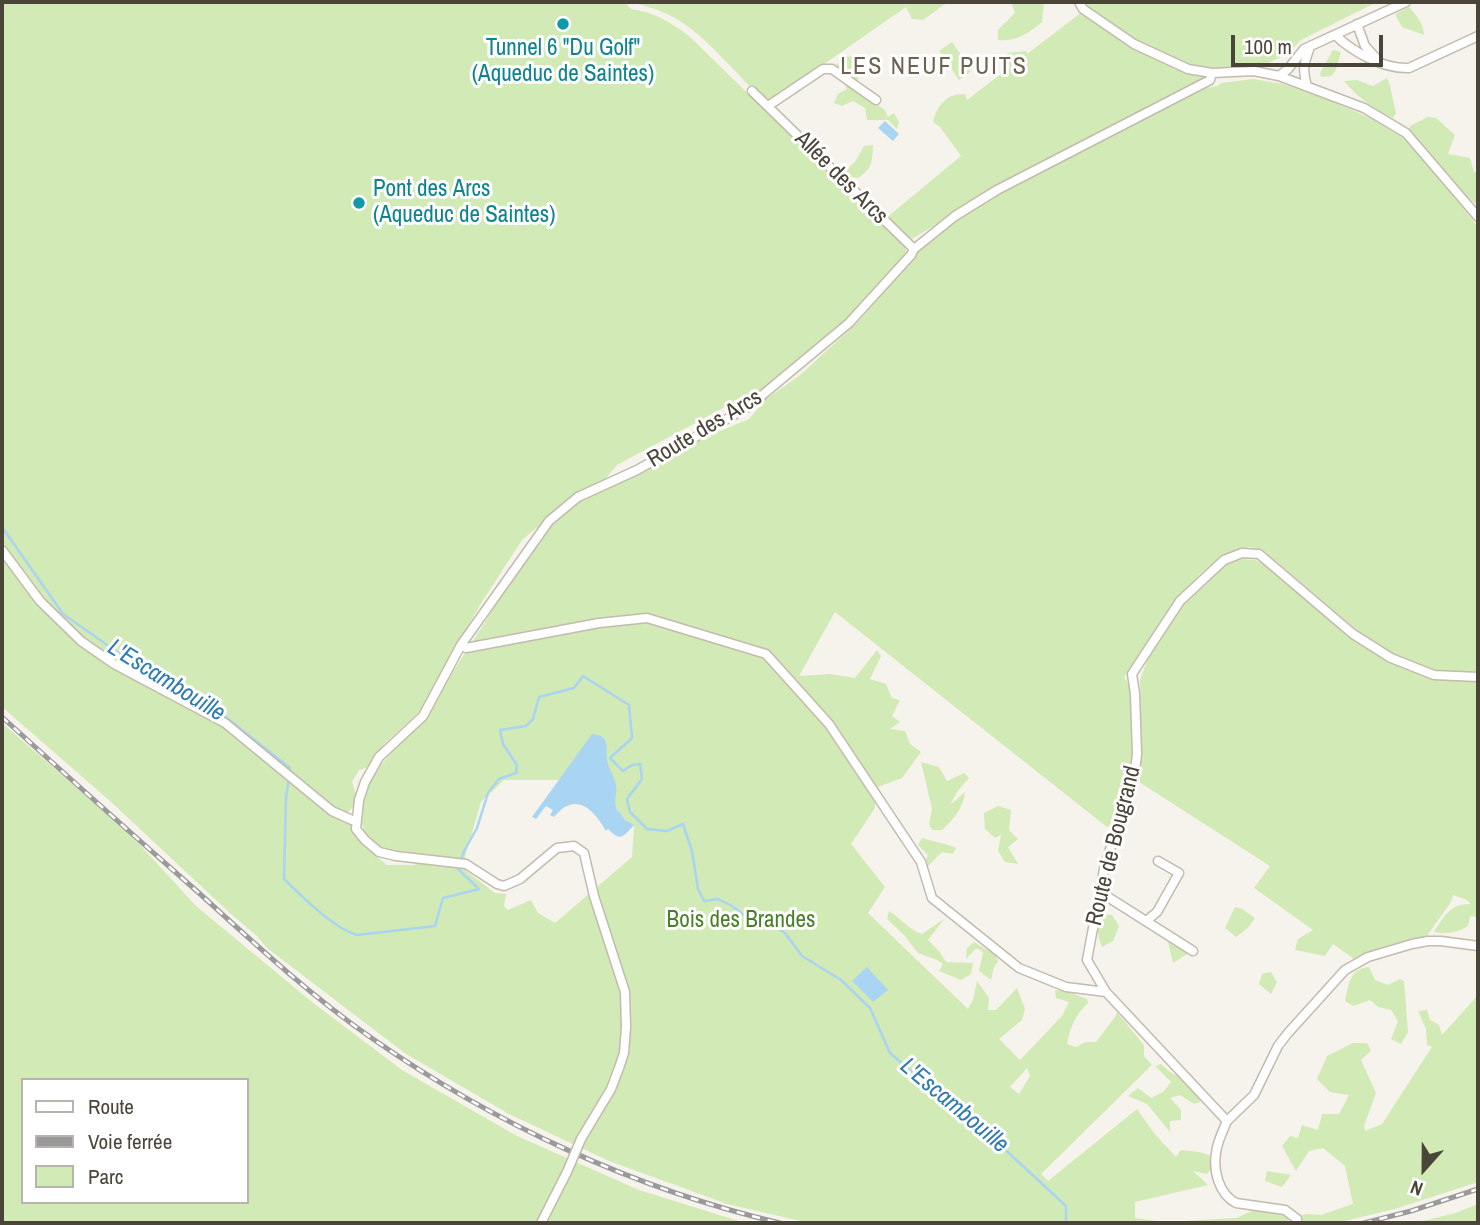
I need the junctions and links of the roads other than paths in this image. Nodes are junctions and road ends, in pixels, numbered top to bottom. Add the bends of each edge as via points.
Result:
1 (1079, 2) edge
2 (1406, 2) edge
3 (1357, 24) junction
4 (1335, 35) junction
5 (1478, 36) edge
6 (1310, 47) junction
7 (1380, 62) junction
8 (1212, 73) junction
9 (1279, 76) junction
10 (1307, 86) junction
11 (752, 91) dead end
12 (876, 100) dead end
13 (768, 106) junction
14 (1478, 217) edge
15 (914, 249) junction
16 (2, 550) edge
17 (461, 645) junction
18 (1478, 677) edge
19 (357, 820) junction
20 (1158, 861) dead end
21 (1100, 892) junction
22 (1146, 921) junction
23 (1478, 946) edge
24 (1194, 951) dead end
25 (1106, 992) junction
26 (1227, 1121) junction
27 (1297, 1219) dead end
28 (541, 1223) edge

1 - 8 street via 1134,44 1188,69
2 - 3 street
3 - 4 street
3 - 7 street via 1365,46
4 - 6 street
4 - 7 street via 1347,47
5 - 7 street via 1409,68
6 - 9 street
6 - 10 street via 1303,73
8 - 9 street via 1254,71
8 - 15 street, Route des Arcs via 1210,80 997,190
9 - 10 street
10 - 14 street via 1364,107 1406,133
11 - 13 street, Allée des Arcs
12 - 13 street via 832,69 822,69
13 - 15 street, Allée des Arcs
15 - 17 street, Route des Arcs via 849,323 748,407 637,470 578,497 548,521
16 - 19 street via 40,601 81,641 114,664 225,723 332,811
17 - 19 street, Route des Arcs via 423,716 379,757 365,782
17 - 25 street via 466,648 647,618 766,654 829,724 920,862 932,898 1019,968 1066,986
18 - 21 street, Route de Bougrand via 1434,676 1391,658 1353,634 1259,554 1242,553 1224,560 1180,601 1132,674 1134,779
19 - 28 street, bridge via 356,829 379,852 466,864 504,886 557,848 573,846 584,853 625,992 624,1053 611,1088
20 - 22 street via 1179,873 1157,912
21 - 22 street
21 - 25 street, Route de Bougrand via 1087,960
22 - 24 street
23 - 26 street via 1428,941 1368,957 1345,970 1288,1033 1254,1095
25 - 26 street, Route de Bougrand
26 - 27 street via 1216,1153 1223,1192 1236,1203 1285,1210

